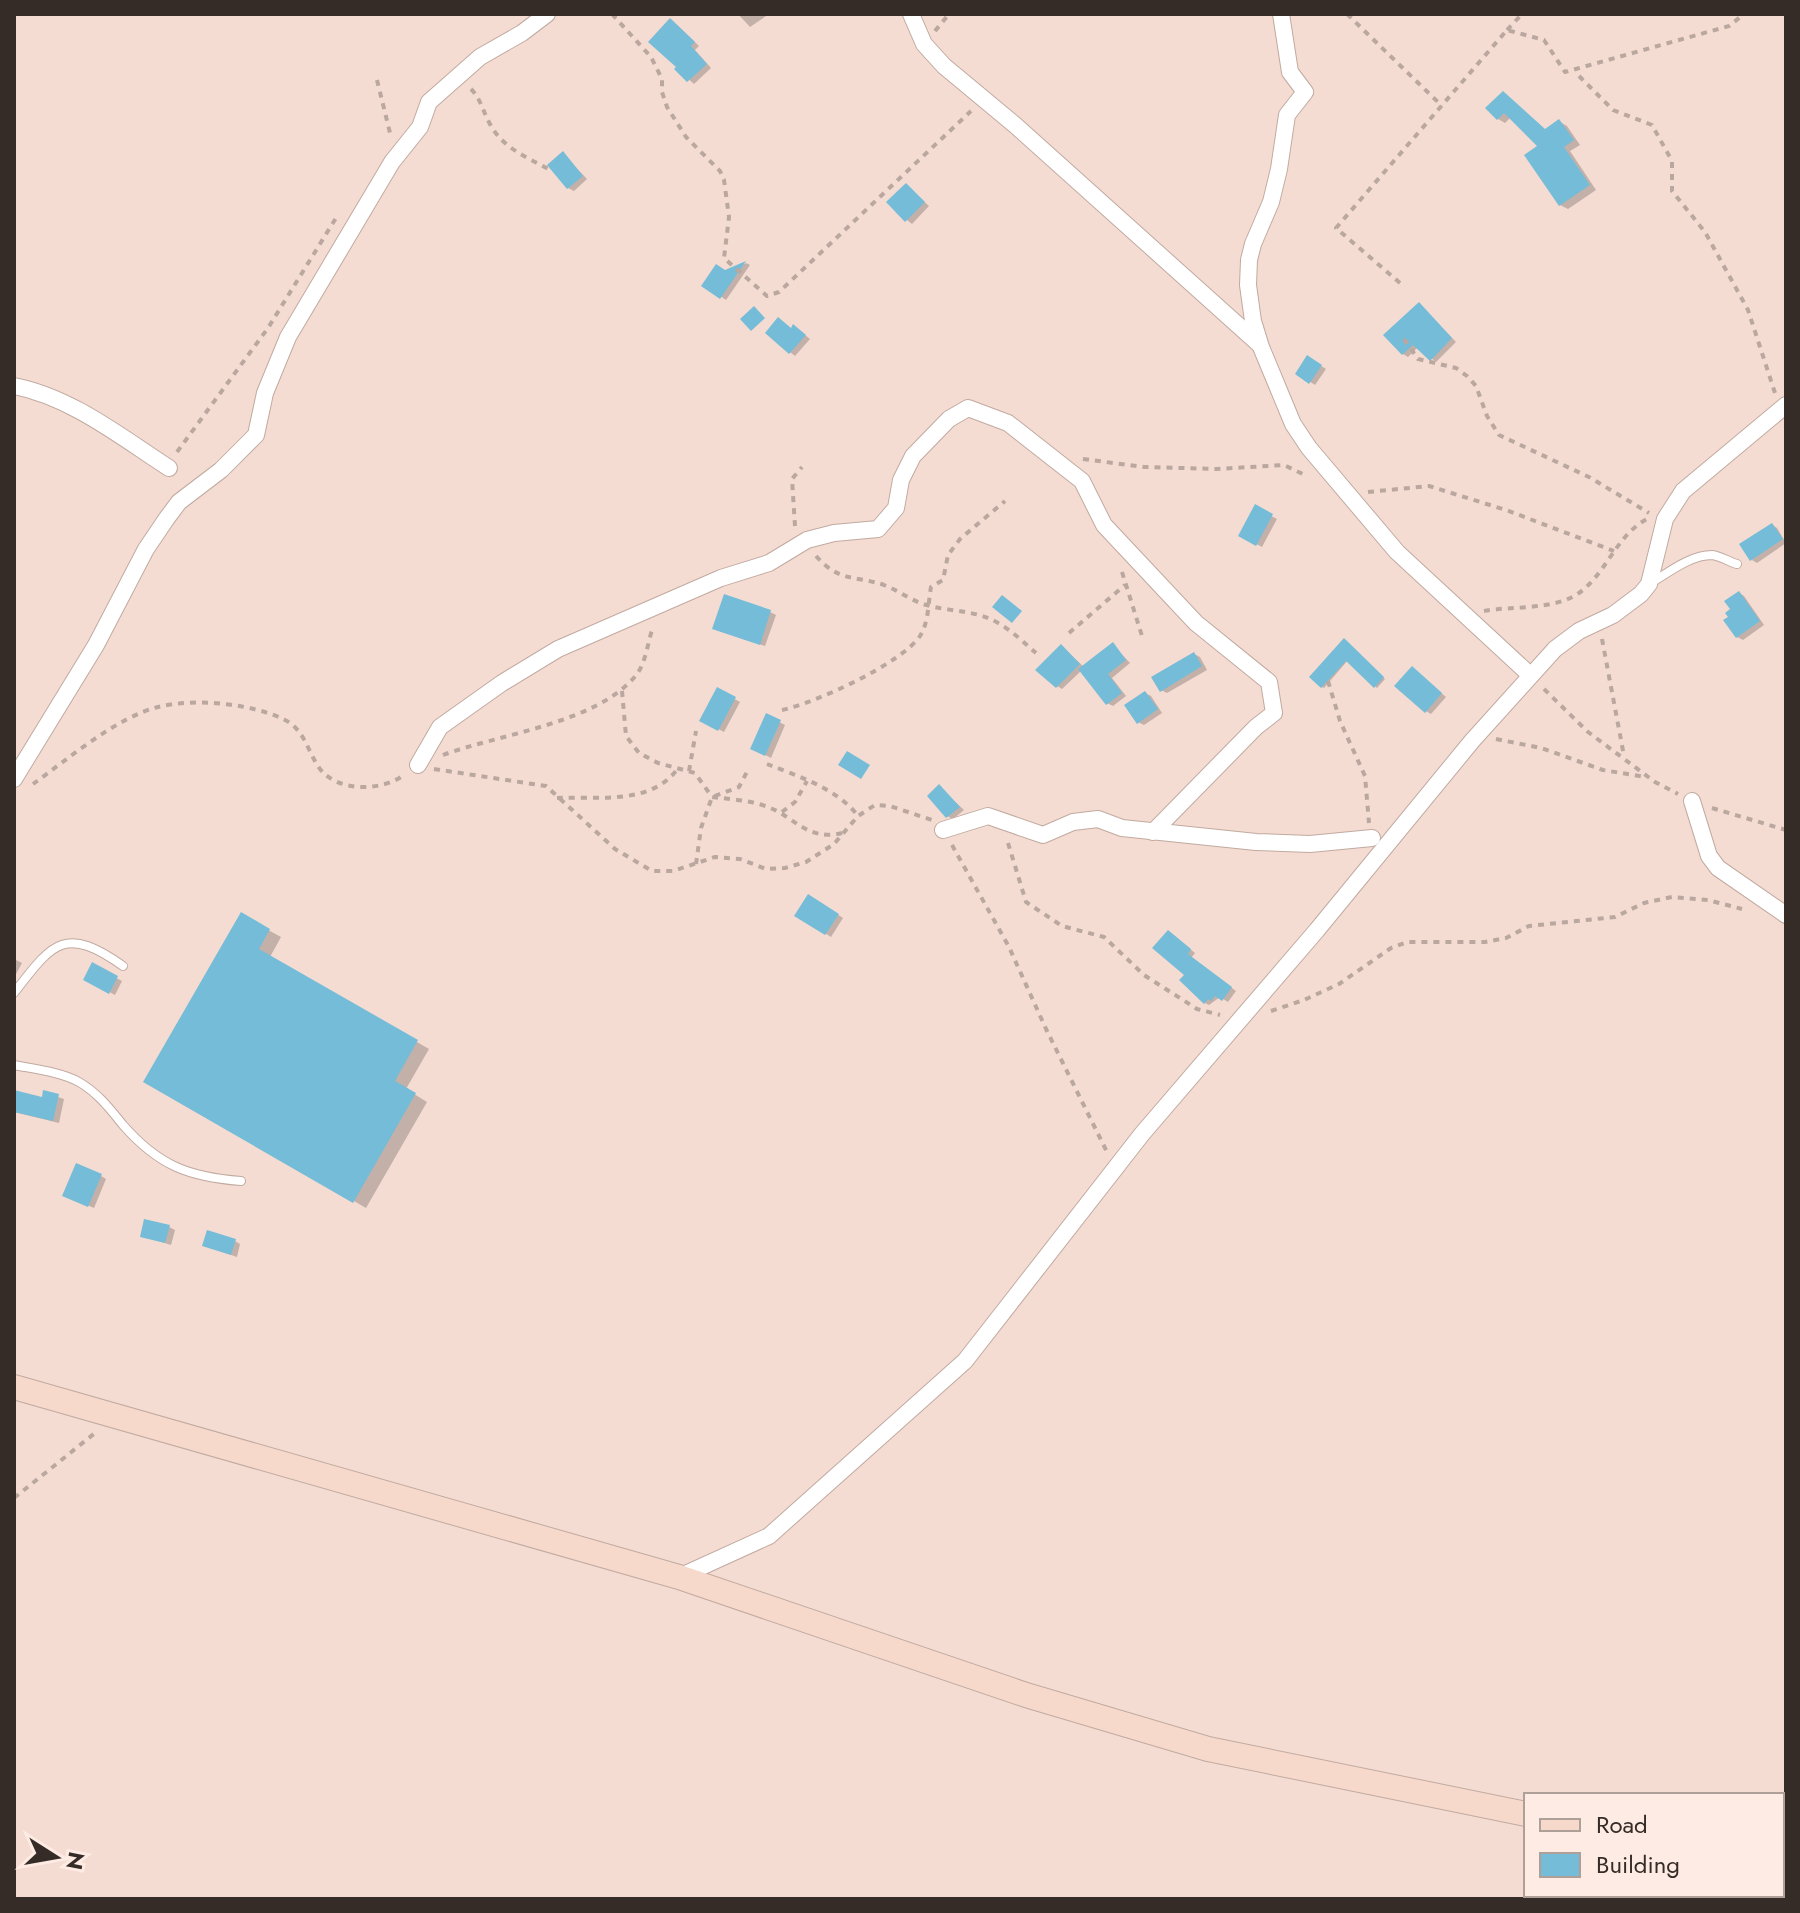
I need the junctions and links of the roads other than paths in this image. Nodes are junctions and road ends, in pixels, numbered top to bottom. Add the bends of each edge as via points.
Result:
1 (547, 14) edge
2 (911, 14) edge
3 (1281, 14) edge
4 (1261, 347) junction
5 (14, 386) edge
6 (1783, 407) edge
7 (169, 468) road end
8 (1737, 564) dead end
9 (1649, 584) junction
10 (1530, 675) junction
11 (418, 765) road end
12 (20, 784) edge
13 (1692, 801) road end
14 (943, 830) road end
15 (1153, 832) junction
16 (1372, 838) road end
17 (1786, 915) edge
18 (123, 966) dead end
19 (14, 993) edge
20 (14, 1065) edge
21 (241, 1181) dead end
22 (14, 1387) edge
23 (679, 1577) junction
24 (1524, 1814) edge

1 - 12 street via 480,57 429,102 417,132 392,162 299,315 265,393 256,435 179,502 146,549
2 - 4 street via 924,44 944,66
3 - 4 street via 1290,72 1305,92 1287,115 1277,180 1249,260 1248,285
4 - 10 street via 1293,424 1309,448 1397,552
5 - 7 street via 59,400
6 - 9 street via 1683,491 1665,519
8 - 9 lane via 1705,556
9 - 10 street via 1628,605 1555,649
10 - 23 street via 1115,1169 965,1361 769,1536
11 - 15 street via 440,727 558,649 721,578 769,563 807,540 878,529 896,508 913,456 949,419 968,408 1008,423 1082,481 1116,538 1196,623 1269,682 1274,713
13 - 17 street via 1709,856 1718,868
14 - 15 street via 988,816 1043,835 1073,822 1098,819
15 - 16 street via 1310,844
18 - 19 lane via 88,946 54,946
20 - 21 lane via 77,1080 143,1144 184,1172
22 - 23 street
23 - 24 street via 1026,1695 1208,1749

